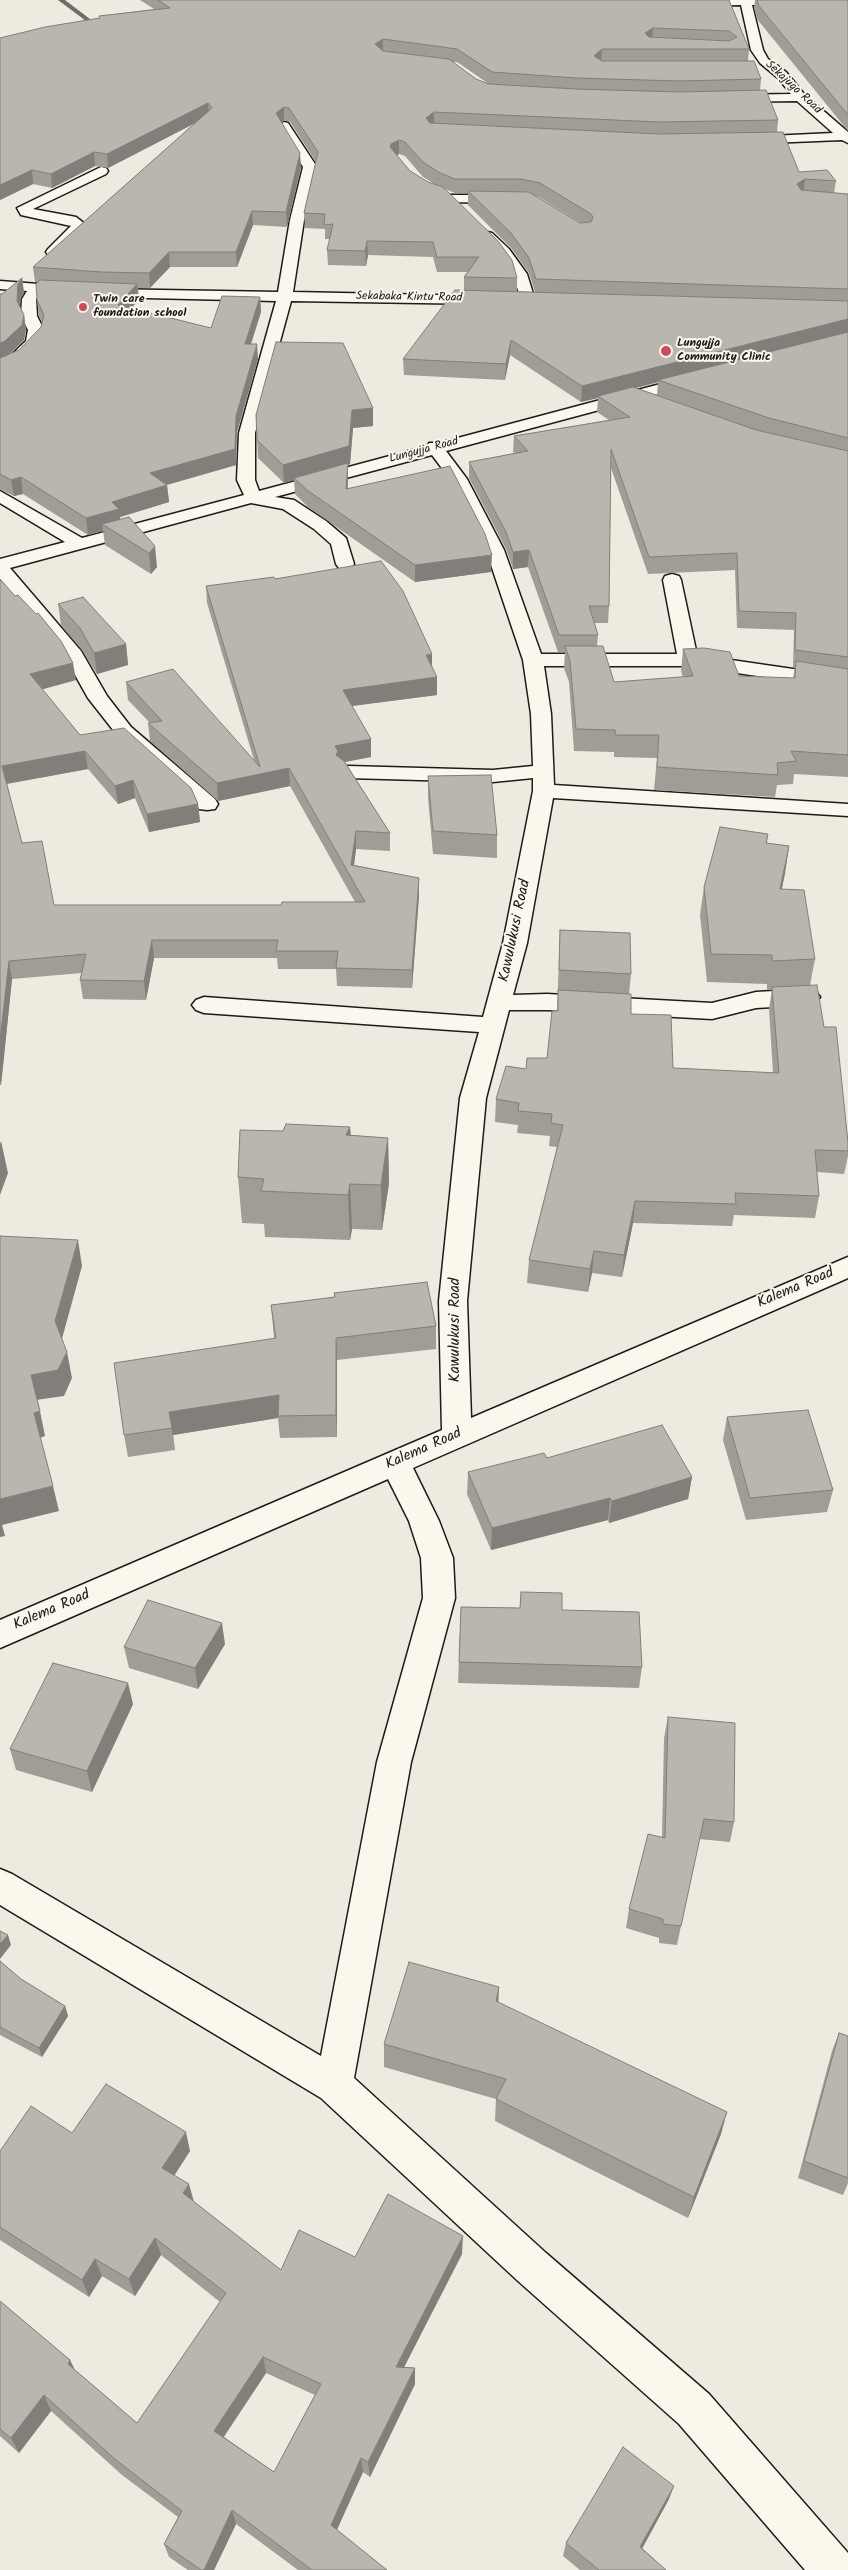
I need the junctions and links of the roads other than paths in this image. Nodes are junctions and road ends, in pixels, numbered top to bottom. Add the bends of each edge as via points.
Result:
1 (837, 0) edge
2 (745, 1) edge
3 (685, 2) edge
4 (753, 68) edge
5 (771, 68) junction
6 (800, 97) junction
7 (716, 99) edge
8 (284, 126) edge
9 (846, 137) edge
10 (736, 141) edge
11 (101, 171) edge
12 (521, 199) edge
13 (463, 211) edge
14 (475, 223) edge
15 (43, 260) edge
16 (29, 273) dead end
17 (7, 285) edge
18 (37, 288) junction
19 (285, 296) junction
20 (528, 300) junction
21 (546, 301) edge
22 (0, 368) edge
23 (708, 376) edge
24 (634, 396) junction
25 (661, 406) edge
26 (435, 447) junction
27 (0, 496) edge
28 (254, 499) junction
29 (80, 544) junction
30 (345, 564) dead end
31 (0, 566) edge
32 (672, 580) dead end
33 (533, 660) junction
34 (688, 660) junction
35 (848, 683) edge
36 (348, 772) edge
37 (544, 781) junction
38 (206, 804) dead end
39 (848, 810) edge
40 (814, 997) edge
41 (204, 1005) dead end
42 (496, 1014) junction
43 (848, 1267) edge
44 (457, 1435) junction
45 (395, 1463) junction
46 (0, 1634) edge
47 (0, 1886) edge
48 (334, 2085) junction
49 (834, 2570) edge

1 - 2 street
2 - 3 street
2 - 5 street, Sekajugo Road via 752,50
4 - 5 street
5 - 6 street, Sekajugo Road via 782,75
6 - 7 street
6 - 9 street, Sekajugo Road
8 - 19 street via 310,167
9 - 10 street
11 - 15 street via 24,208 26,212 78,224 79,229
12 - 13 street via 446,197
14 - 20 street via 504,252 520,274
16 - 17 street
17 - 18 street, Sekabaka Kintu Road
18 - 19 street, Sekabaka Kintu Road
18 - 22 street via 29,299 29,316 36,330 33,342 14,362
19 - 20 street, Sekabaka Kintu Road
19 - 28 street via 246,433 246,480
20 - 21 street, Sekabaka Kintu Road
23 - 24 street, Lungujja Road
24 - 25 street
24 - 26 street, Lungujja Road
26 - 28 street, Lungujja Road
26 - 33 street, Kawulukusi Road via 458,479 495,550
27 - 29 street
28 - 29 street, Lungujja Road
28 - 30 street via 288,504 320,525 340,542
29 - 31 street, Lungujja Road
31 - 38 street via 74,655 98,698 124,731
32 - 34 street
33 - 34 street
33 - 37 street, Kawulukusi Road via 541,714
34 - 35 street
36 - 37 street via 494,776
37 - 39 street
37 - 42 street, Kawulukusi Road via 515,943
40 - 42 street via 756,1000 712,1011 547,1002
41 - 42 street
42 - 44 street, Kawulukusi Road via 473,1098 462,1198 454,1301
43 - 44 street, Kalema Road
44 - 45 street, Kalema Road
45 - 46 street, Kalema Road
45 - 48 street via 424,1521 438,1558 439,1598 394,1762
47 - 48 street
48 - 49 street via 532,2268 694,2409

